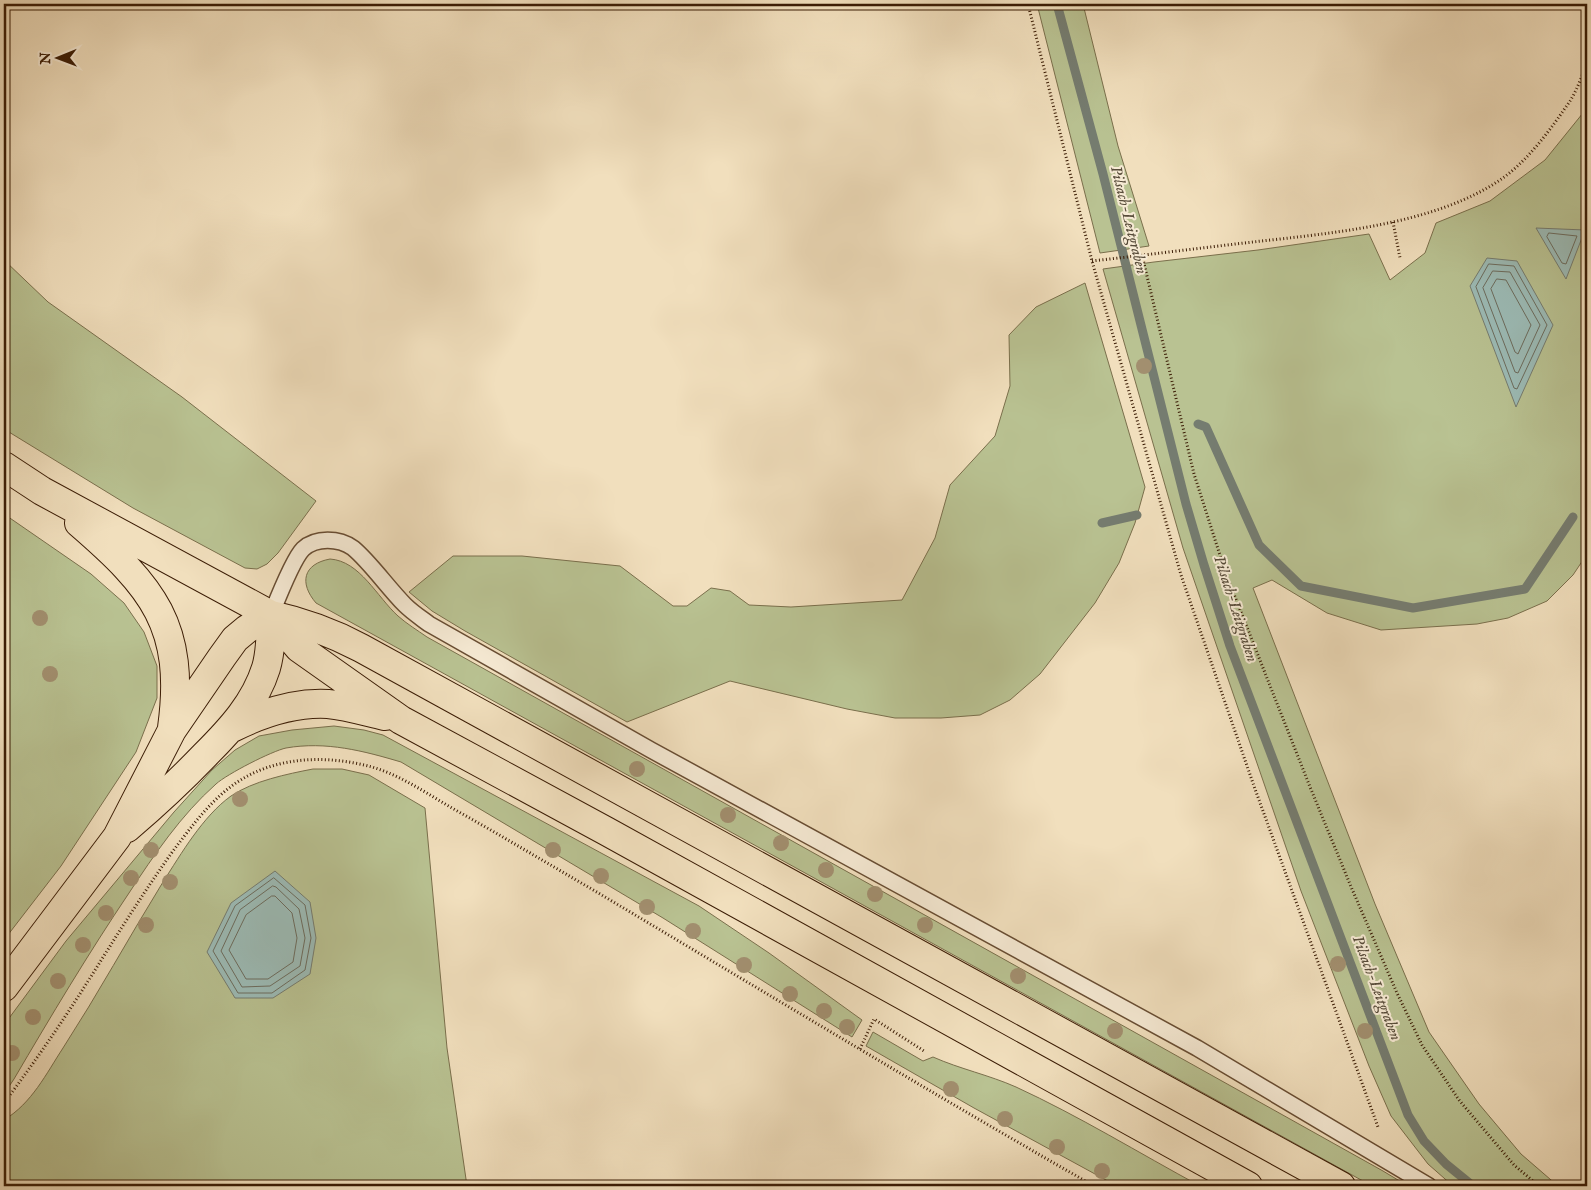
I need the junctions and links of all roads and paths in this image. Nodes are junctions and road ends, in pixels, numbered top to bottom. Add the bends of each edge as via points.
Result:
1 (1028, 4) edge
2 (1587, 64) edge
3 (1393, 222) junction
4 (1142, 255) junction
5 (1400, 258) dead end
6 (1092, 261) junction
7 (4, 466) edge
8 (42, 491) junction
9 (271, 615) junction
10 (401, 720) junction
11 (232, 728) junction
12 (172, 730) junction
13 (116, 837) junction
14 (4, 987) edge
15 (860, 1049) junction
16 (924, 1051) dead end
17 (4, 1103) edge
18 (1392, 1163) junction
19 (1094, 1186) edge
20 (1248, 1186) edge
21 (1341, 1186) edge
22 (1429, 1186) edge
23 (1539, 1186) edge

1 - 6 path
2 - 3 path via 1571,100 1532,151 1502,179 1473,197
3 - 4 path
3 - 5 path
4 - 6 path
4 - 23 path via 1194,474 1226,574 1352,890 1422,1045 1459,1100 1514,1165
6 - 18 path via 1181,575 1281,863
7 - 8 main road
8 - 9 main road
8 - 12 main road via 127,567 158,608 168,631 175,677
9 - 10 main road via 298,648
9 - 11 main road via 266,667 256,693
9 - 12 main road via 235,639
9 - 18 lane via 302,549 324,540 351,546 406,606 429,624 651,750 1197,1048
9 - 21 main road via 308,624 354,644
10 - 11 main road via 346,707 308,704 278,710
10 - 20 main road
11 - 13 main road via 171,790
12 - 13 main road
13 - 14 main road
15 - 16 path via 874,1019
15 - 17 path via 403,780 376,768 314,759 289,761 262,769 216,798 144,892 87,983
15 - 19 path
18 - 22 lane

